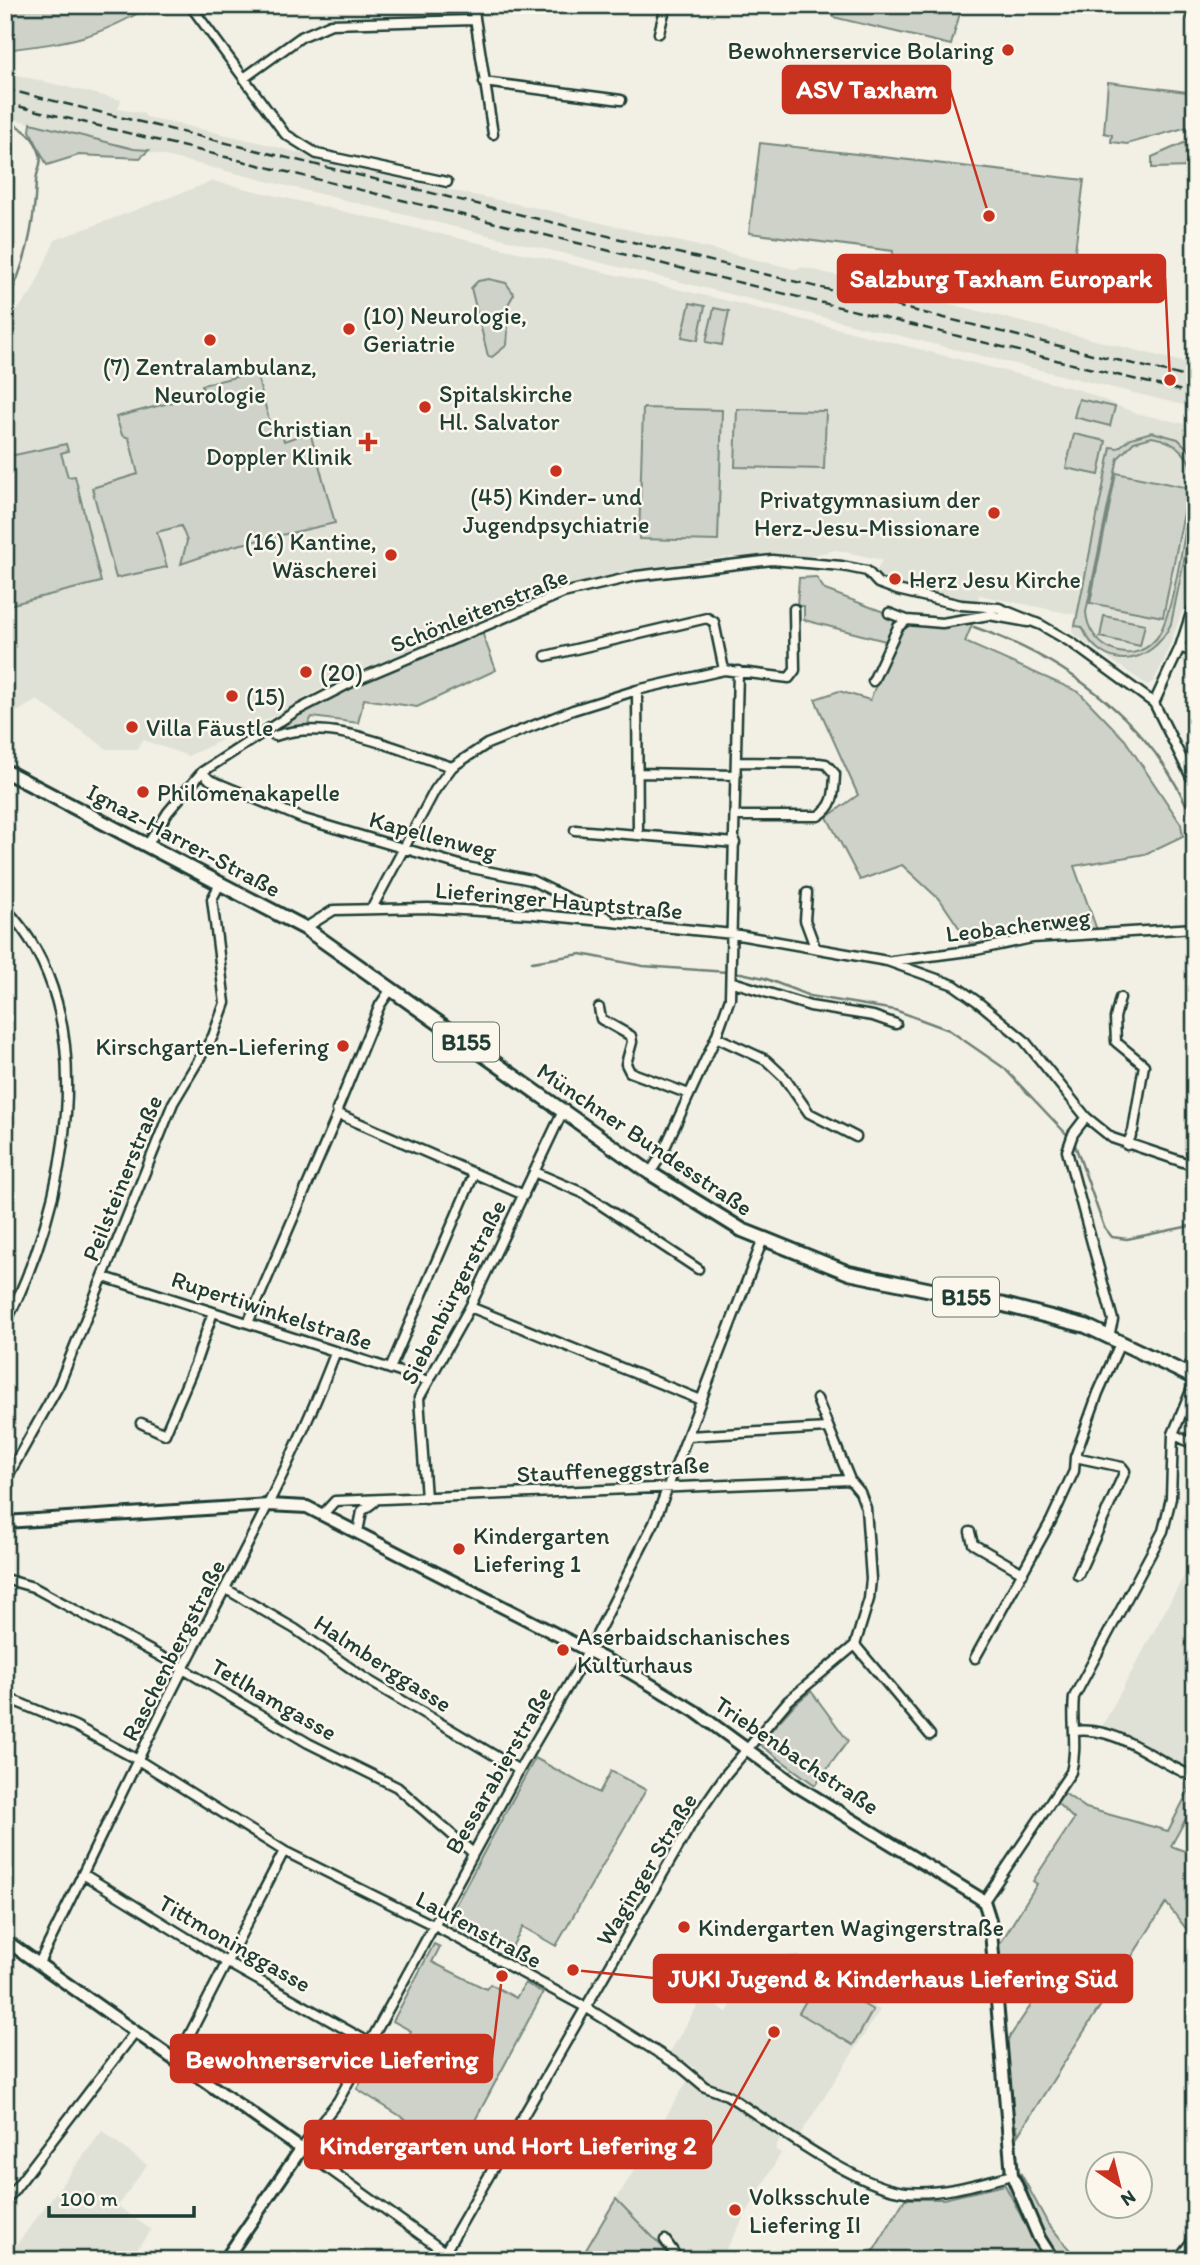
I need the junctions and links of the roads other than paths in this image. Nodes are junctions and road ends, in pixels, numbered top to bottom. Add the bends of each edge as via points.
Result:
1 (190, 5) edge
2 (473, 5) edge
3 (666, 5) edge
4 (1191, 5) edge
5 (1195, 16) edge
6 (474, 20) junction
7 (659, 33) dead end
8 (244, 78) junction
9 (484, 82) junction
10 (621, 100) dead end
11 (493, 134) dead end
12 (447, 182) dead end
13 (1195, 601) edge
14 (794, 609) dead end
15 (890, 613) dead end
16 (907, 621) junction
17 (1041, 625) junction
18 (1180, 648) junction
19 (1195, 653) edge
20 (546, 656) dead end
21 (724, 670) junction
22 (738, 671) junction
23 (873, 681) dead end
24 (637, 690) junction
25 (1154, 704) junction
26 (275, 736) dead end
27 (737, 762) junction
28 (452, 767) junction
29 (202, 772) junction
30 (640, 773) junction
31 (7, 774) edge
32 (736, 775) junction
33 (1195, 785) edge
34 (736, 816) junction
35 (575, 830) dead end
36 (638, 835) junction
37 (735, 843) junction
38 (148, 844) junction
39 (405, 850) junction
40 (221, 882) junction
41 (807, 894) dead end
42 (5, 908) edge
43 (372, 908) junction
44 (614, 921) junction
45 (305, 928) junction
46 (1195, 928) edge
47 (733, 934) junction
48 (815, 947) junction
49 (887, 961) junction
50 (733, 975) junction
51 (391, 989) junction
52 (1120, 998) dead end
53 (599, 1008) dead end
54 (896, 1024) dead end
55 (716, 1037) junction
56 (690, 1091) junction
57 (564, 1111) junction
58 (338, 1114) junction
59 (1086, 1116) junction
60 (856, 1137) dead end
61 (1127, 1145) junction
62 (1195, 1166) edge
63 (534, 1172) junction
64 (650, 1173) junction
65 (474, 1174) junction
66 (524, 1195) junction
67 (763, 1240) junction
68 (698, 1269) dead end
69 (104, 1277) junction
70 (470, 1307) junction
71 (213, 1312) junction
72 (248, 1323) junction
73 (5, 1324) edge
74 (1115, 1338) junction
75 (336, 1351) junction
76 (1195, 1357) edge
77 (390, 1369) junction
78 (1192, 1377) edge
79 (428, 1381) junction
80 (701, 1399) junction
81 (817, 1399) dead end
82 (141, 1423) dead end
83 (827, 1428) junction
84 (1173, 1434) junction
85 (688, 1436) junction
86 (1195, 1445) edge
87 (1075, 1457) junction
88 (850, 1480) junction
89 (5, 1481) edge
90 (668, 1489) junction
91 (426, 1498) junction
92 (377, 1500) junction
93 (268, 1505) junction
94 (323, 1514) junction
95 (5, 1522) edge
96 (970, 1531) dead end
97 (358, 1532) junction
98 (1023, 1573) junction
99 (1078, 1575) dead end
100 (5, 1579) edge
101 (226, 1589) junction
102 (855, 1645) junction
103 (589, 1650) junction
104 (975, 1658) dead end
105 (184, 1669) junction
106 (5, 1696) edge
107 (1075, 1731) junction
108 (930, 1735) dead end
109 (747, 1750) junction
110 (138, 1760) junction
111 (519, 1770) junction
112 (1195, 1777) edge
113 (284, 1851) junction
114 (473, 1853) junction
115 (83, 1874) junction
116 (984, 1901) junction
117 (433, 1925) junction
118 (5, 1940) edge
119 (226, 1962) junction
120 (38, 1963) junction
121 (587, 2008) junction
122 (135, 2032) junction
123 (370, 2043) junction
124 (176, 2062) junction
125 (301, 2149) junction
126 (1012, 2175) junction
127 (5, 2202) edge
128 (665, 2240) dead end
129 (1195, 2242) edge
130 (445, 2252) junction
131 (225, 2260) edge
132 (456, 2260) edge
133 (680, 2260) edge
134 (1053, 2260) edge
135 (1181, 2260) edge

1 - 8 street
2 - 6 street
3 - 7 street
4 - 5 street
6 - 8 street via 331,24 301,37
6 - 9 street
8 - 12 street via 285,134 307,150
9 - 10 street
9 - 11 street
13 - 18 street
14 - 22 street via 795,670 789,678
15 - 16 street, Schönleitenstraße
16 - 17 street, Schönleitenstraße via 942,623 989,615
16 - 23 street via 898,627
17 - 25 street, Schönleitenstraße
17 - 29 street, Schönleitenstraße via 999,608 961,605 884,586 867,571 842,566 772,560 636,576 563,593 354,681 296,711
18 - 19 street
18 - 25 street
20 - 21 street via 707,618 714,622
21 - 22 street
21 - 24 street
22 - 27 street
24 - 28 street via 509,733
24 - 30 street
25 - 33 street
26 - 28 street via 332,730
27 - 32 street
27 - 34 street via 818,763 826,764 835,774 833,799 828,810 818,816
28 - 39 street
29 - 38 street, Schönleitenstraße via 168,811
29 - 39 street, Kapellenweg via 210,780 275,809
30 - 32 street
30 - 36 street
31 - 38 main road, Ignaz-Harrer-Straße / B155
32 - 34 street
34 - 37 street
35 - 36 street
36 - 37 street
37 - 47 street
38 - 40 main road, Ignaz-Harrer-Straße / B155
39 - 43 street
39 - 44 street, Kapellenweg via 531,880
40 - 45 main road, Ignaz-Harrer-Straße / B155
40 - 69 street, Peilsteinerstraße via 212,899 225,1001 212,1036 173,1103
41 - 48 street via 805,920
42 - 73 street via 50,982 64,1035 69,1088 58,1173 42,1235
43 - 44 street, Lieferinger Hauptstraße
43 - 45 street, Lieferinger Hauptstraße via 334,910
44 - 47 street, Lieferinger Hauptstraße
45 - 51 main road, Münchner Bundesstraße / B155
46 - 49 street, Leobacherweg via 1032,938
47 - 48 street, Lieferinger Hauptstraße
47 - 50 street
48 - 49 street, Lieferinger Hauptstraße
49 - 59 street, Lieferinger Hauptstraße via 954,985 978,1002 1024,1041
50 - 54 street via 810,1006
50 - 55 street
51 - 57 main road, Münchner Bundesstraße / B155
51 - 58 street via 380,1004
52 - 61 street via 1116,1042 1144,1065
53 - 56 street via 601,1019 631,1036 626,1066 632,1073
55 - 56 street
55 - 60 street via 766,1060 809,1113
56 - 64 street
57 - 63 street, Siebenbürgerstraße
57 - 64 main road, Münchner Bundesstraße / B155
58 - 65 street
58 - 72 street
59 - 61 street, Lieferinger Hauptstraße
59 - 74 street via 1067,1151
61 - 62 street, Lieferinger Hauptstraße
63 - 66 street, Siebenbürgerstraße
63 - 68 street via 583,1193
64 - 67 main road, Münchner Bundesstraße / B155
65 - 66 street
65 - 77 street
66 - 70 street, Siebenbürgerstraße
67 - 74 main road, Münchner Bundesstraße / B155 via 873,1279 1054,1317
67 - 80 street, Bessarabierstraße
69 - 71 street, Rupertiwinkelstraße
69 - 89 street, Peilsteinerstraße via 60,1385
70 - 79 street, Siebenbürgerstraße
70 - 80 street
71 - 72 street, Rupertiwinkelstraße
71 - 82 street via 165,1434
72 - 75 street, Rupertiwinkelstraße
74 - 78 main road, Münchner Bundesstraße / B155
74 - 87 street
75 - 77 street, Rupertiwinkelstraße
75 - 93 street, Raschenbergstraße via 311,1417
76 - 78 street
77 - 79 street, Rupertiwinkelstraße
78 - 84 street
79 - 91 street, Siebenbürgerstraße via 419,1398
80 - 85 street, Bessarabierstraße
81 - 83 street
83 - 85 street
83 - 88 street
84 - 86 street
84 - 107 street via 1171,1498 1164,1527 1074,1697
85 - 90 street, Bessarabierstraße
87 - 98 street via 1074,1471
87 - 99 street via 1125,1471
88 - 90 street, Stauffeneggstraße
88 - 102 street via 866,1508 871,1579
90 - 91 street, Stauffeneggstraße
90 - 103 street, Bessarabierstraße
91 - 92 street, Stauffeneggstraße
92 - 94 street, Stauffeneggstraße via 335,1502
92 - 97 street via 362,1511
93 - 94 street via 292,1504
93 - 95 street
93 - 101 street, Raschenbergstraße
94 - 97 street, Triebenbachstraße
96 - 98 street via 972,1544
97 - 103 street, Triebenbachstraße
98 - 104 street
100 - 105 street, Tetlhamgasse via 33,1587
101 - 105 street, Raschenbergstraße
101 - 111 street, Halmberggasse
102 - 108 street
102 - 109 street, Waginger Straße via 788,1701
103 - 109 street, Triebenbachstraße via 696,1712
103 - 111 street, Bessarabierstraße
105 - 110 street, Raschenbergstraße
105 - 114 street, Tetlhamgasse via 308,1744 397,1787
106 - 110 street, Laufenstraße
107 - 112 street via 1111,1733
107 - 116 street via 1075,1759 1061,1789
109 - 116 street, Triebenbachstraße
109 - 121 street, Waginger Straße via 692,1823
110 - 113 street, Laufenstraße
110 - 115 street, Raschenbergstraße
111 - 114 street, Bessarabierstraße
113 - 117 street, Laufenstraße
113 - 119 street
114 - 117 street, Bessarabierstraße
115 - 119 street, Tittmoninggasse
115 - 120 street, Raschenbergstraße
116 - 126 street via 990,1920
117 - 121 street, Laufenstraße
117 - 123 street, Bessarabierstraße
118 - 120 street
119 - 123 street, Tittmoninggasse
119 - 124 street
120 - 122 street
121 - 126 street, Laufenstraße via 705,2087 723,2093 846,2171 879,2186 923,2193
121 - 130 street, Waginger Straße
122 - 124 street
122 - 127 street
123 - 125 street, Bessarabierstraße via 338,2101
124 - 125 street
125 - 130 street
125 - 131 street
126 - 134 street
128 - 133 street
129 - 135 highway
130 - 132 street

